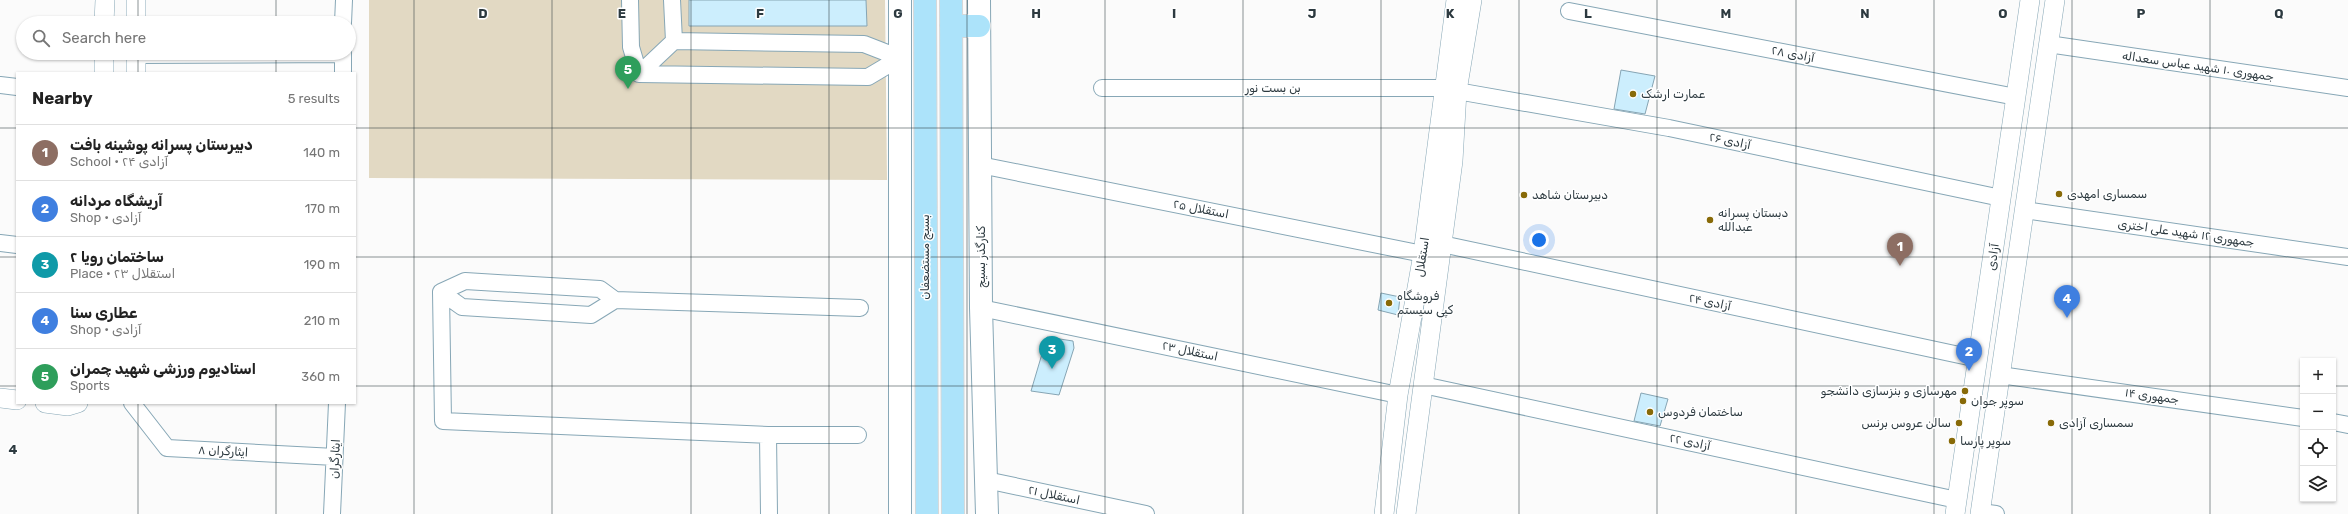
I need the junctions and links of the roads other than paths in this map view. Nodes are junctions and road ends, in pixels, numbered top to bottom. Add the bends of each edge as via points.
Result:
1 (105, 0) edge
2 (136, 0) edge
3 (344, 0) edge
4 (630, 0) edge
5 (672, 0) edge
6 (900, 0) edge
7 (925, 0) edge
8 (951, 0) edge
9 (979, 0) edge
10 (1456, 0) edge
11 (1472, 0) edge
12 (2030, 0) edge
13 (2055, 0) edge
14 (1569, 11) dead end
15 (104, 16) edge
16 (136, 16) edge
17 (343, 16) edge
18 (951, 26) junction
19 (979, 26) junction
20 (674, 41) junction
21 (2048, 44) junction
22 (900, 58) junction
23 (104, 60) edge
24 (343, 60) edge
25 (104, 72) edge
26 (343, 72) edge
27 (639, 74) junction
28 (0, 85) edge
29 (16, 87) edge
30 (1102, 88) dead end
31 (2348, 88) edge
32 (1451, 89) junction
33 (2016, 97) junction
34 (980, 165) junction
35 (2001, 198) junction
36 (2024, 210) junction
37 (0, 242) edge
38 (1442, 244) junction
39 (16, 245) edge
40 (1422, 254) junction
41 (2348, 257) edge
42 (440, 292) junction
43 (615, 300) junction
44 (860, 308) dead end
45 (981, 308) junction
46 (1978, 359) junction
47 (2000, 375) junction
48 (1423, 385) junction
49 (1398, 395) junction
50 (0, 398) edge
51 (16, 400) edge
52 (53, 404) edge
53 (75, 404) edge
54 (133, 404) edge
55 (337, 404) edge
56 (2300, 418) edge
57 (2336, 422) edge
58 (2348, 424) edge
59 (1968, 428) junction
60 (1992, 431) junction
61 (768, 435) junction
62 (858, 435) dead end
63 (335, 457) junction
64 (986, 480) junction
65 (1387, 487) junction
66 (1409, 490) junction
67 (1956, 507) edge
68 (1985, 513) edge
69 (332, 514) edge
70 (768, 514) edge
71 (900, 514) edge
72 (928, 514) edge
73 (953, 514) edge
74 (987, 514) edge
75 (1146, 514) edge
76 (1384, 514) edge
77 (1406, 514) edge

1 - 15 street
2 - 16 street
3 - 17 street
4 - 27 street via 631,47
5 - 20 street
6 - 22 main road
7 - 72 main road, بسیج مستضعفان via 925,356
8 - 18 main road
9 - 19 main road, کنارگذر بسیج
10 - 32 street, استقلال
11 - 32 street, استقلال
12 - 33 street, آزادی
13 - 21 street, آزادی
14 - 33 street, آزادی ۲۸
18 - 19 main road
18 - 73 main road
19 - 34 main road, کنارگذر بسیج
20 - 22 street via 864,44
20 - 27 street
21 - 31 street, جمهوری ۱۰ شهید عباس سعداله
21 - 36 street, آزادی
22 - 27 street via 868,77
22 - 71 main road
23 - 25 street
24 - 26 street
28 - 29 street
30 - 32 street, بن بست نور
32 - 35 street, آزادی ۲۶ via 1669,128
32 - 38 street, استقلال via 1453,161
32 - 40 street, استقلال
33 - 35 street, آزادی
34 - 40 street, استقلال ۲۵
34 - 45 main road, کنارگذر بسیج
35 - 46 street, آزادی
36 - 41 street, جمهوری ۱۲ شهید علی اختری
36 - 47 street, آزادی
37 - 39 street
38 - 46 street, آزادی ۲۴
38 - 48 street, استقلال
40 - 49 street, استقلال
42 - 43 street via 465,281 600,289
42 - 43 street via 462,307 591,315
42 - 61 street via 443,421
43 - 44 street
45 - 49 street, استقلال ۲۳
45 - 64 main road, کنارگذر بسیج
46 - 59 street, آزادی
47 - 56 street, جمهوری ۱۴
47 - 60 street, آزادی
48 - 66 street, استقلال
48 - 67 street, آزادی ۲۲
49 - 65 street, استقلال
50 - 51 street
52 - 53 street
54 - 63 street, ایثارگران ۸ via 167,448
55 - 63 street, ایثارگران
57 - 58 street
59 - 60 street
59 - 67 street, آزادی
60 - 68 street, آزادی
61 - 62 street
61 - 70 street
63 - 69 street, ایثارگران
64 - 74 main road, کنارگذر بسیج
64 - 75 street, استقلال ۲۱
65 - 66 street
65 - 76 street, استقلال
66 - 77 street, استقلال

